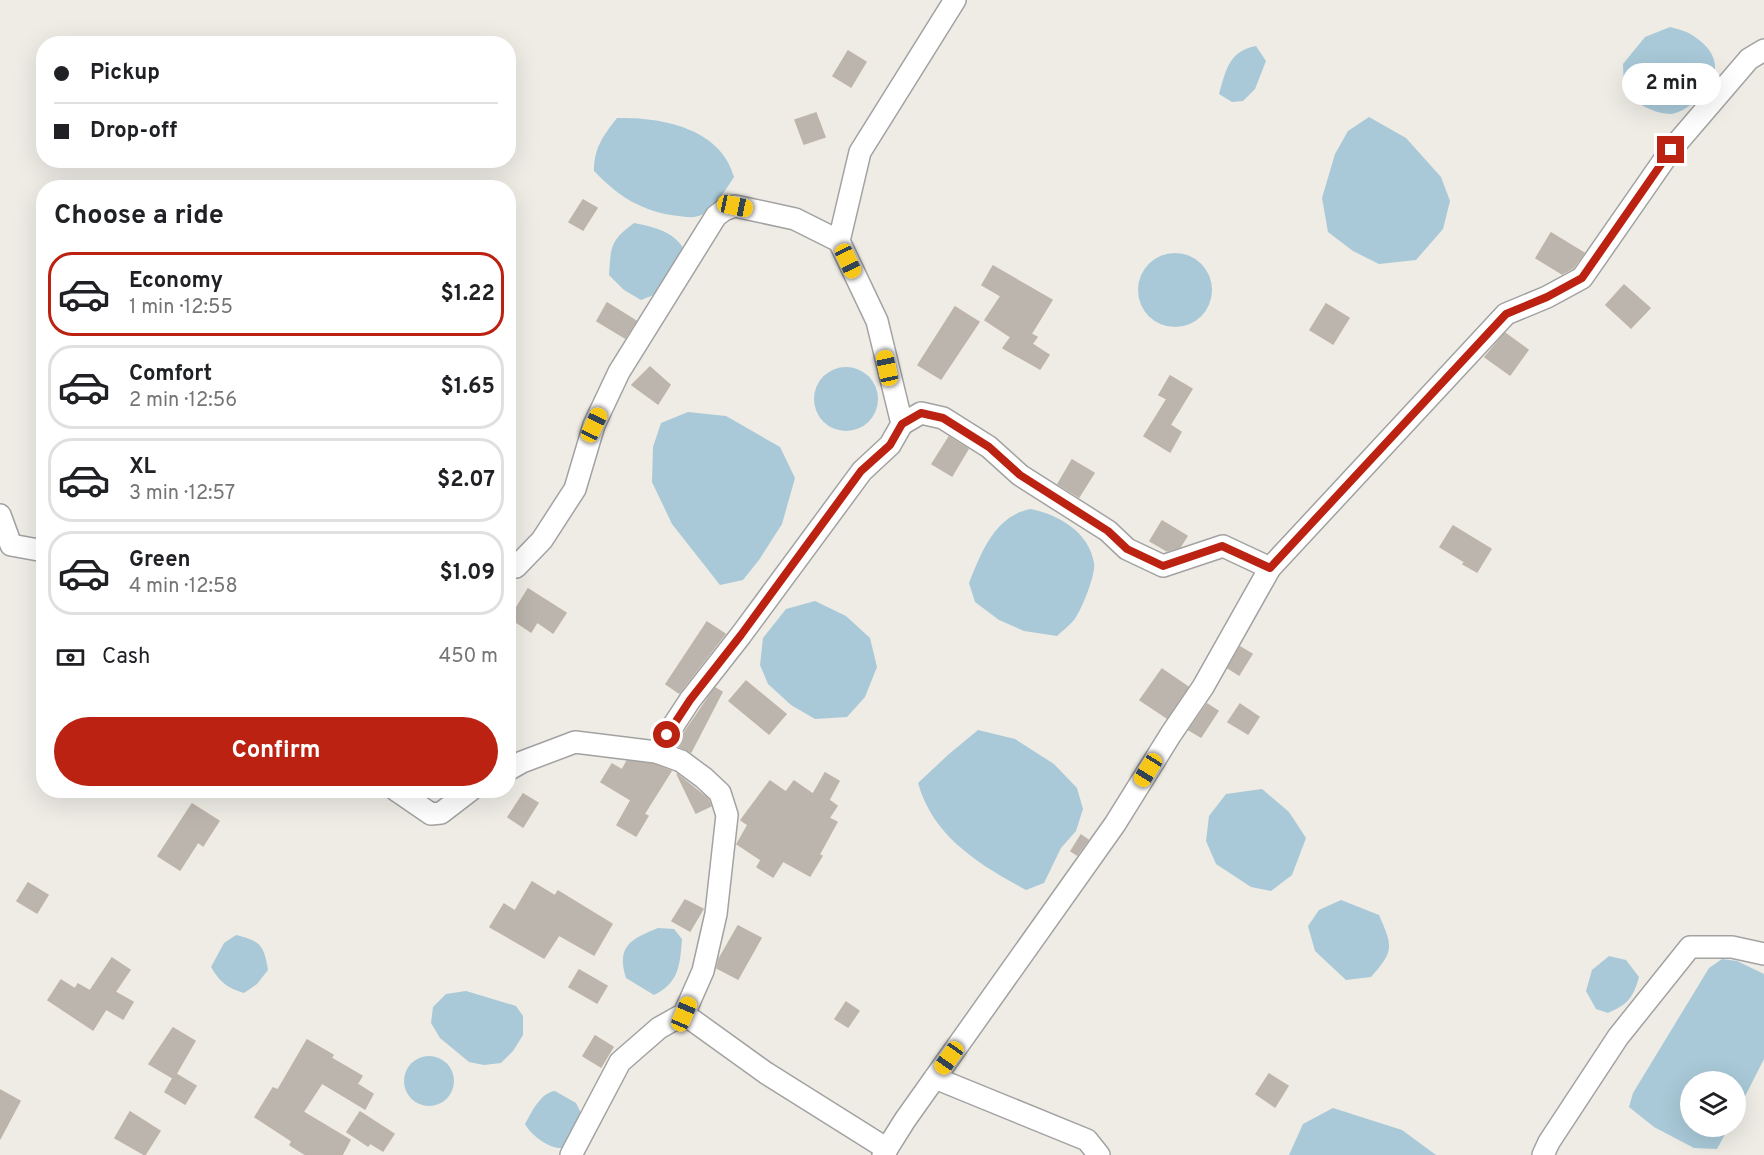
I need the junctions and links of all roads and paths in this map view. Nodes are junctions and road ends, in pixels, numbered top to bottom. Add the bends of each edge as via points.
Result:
1 (955, 0) edge
2 (1764, 50) edge
3 (839, 240) junction
4 (902, 424) junction
5 (0, 514) edge
6 (36, 549) edge
7 (516, 567) dead end
8 (1270, 568) junction
9 (656, 752) junction
10 (516, 765) edge
11 (408, 798) edge
12 (461, 798) edge
13 (1764, 954) edge
14 (684, 1014) junction
15 (935, 1078) junction
16 (885, 1152) edge
17 (570, 1155) edge
18 (1099, 1155) edge
19 (1543, 1155) edge

1 - 3 street via 860,152
2 - 8 street via 1749,59 1671,150 1582,278 1506,314
3 - 4 street via 877,321
3 - 7 street via 795,219 735,206 716,216 619,372 594,425 575,489 542,540
4 - 8 street via 921,413 943,418 989,447 1020,475 1108,531 1127,549 1163,566 1222,546
4 - 9 street via 890,445 861,471 690,700
5 - 6 street via 11,545
8 - 15 street via 1203,687 1115,824
9 - 10 street via 575,742
9 - 14 street via 681,761 704,777 720,793 727,815 716,914 703,971
11 - 12 street via 431,814 441,813
13 - 19 street via 1732,947 1690,947 1618,1037
14 - 16 street
14 - 17 street via 659,1028 620,1062
15 - 16 street
15 - 18 street via 1088,1140

